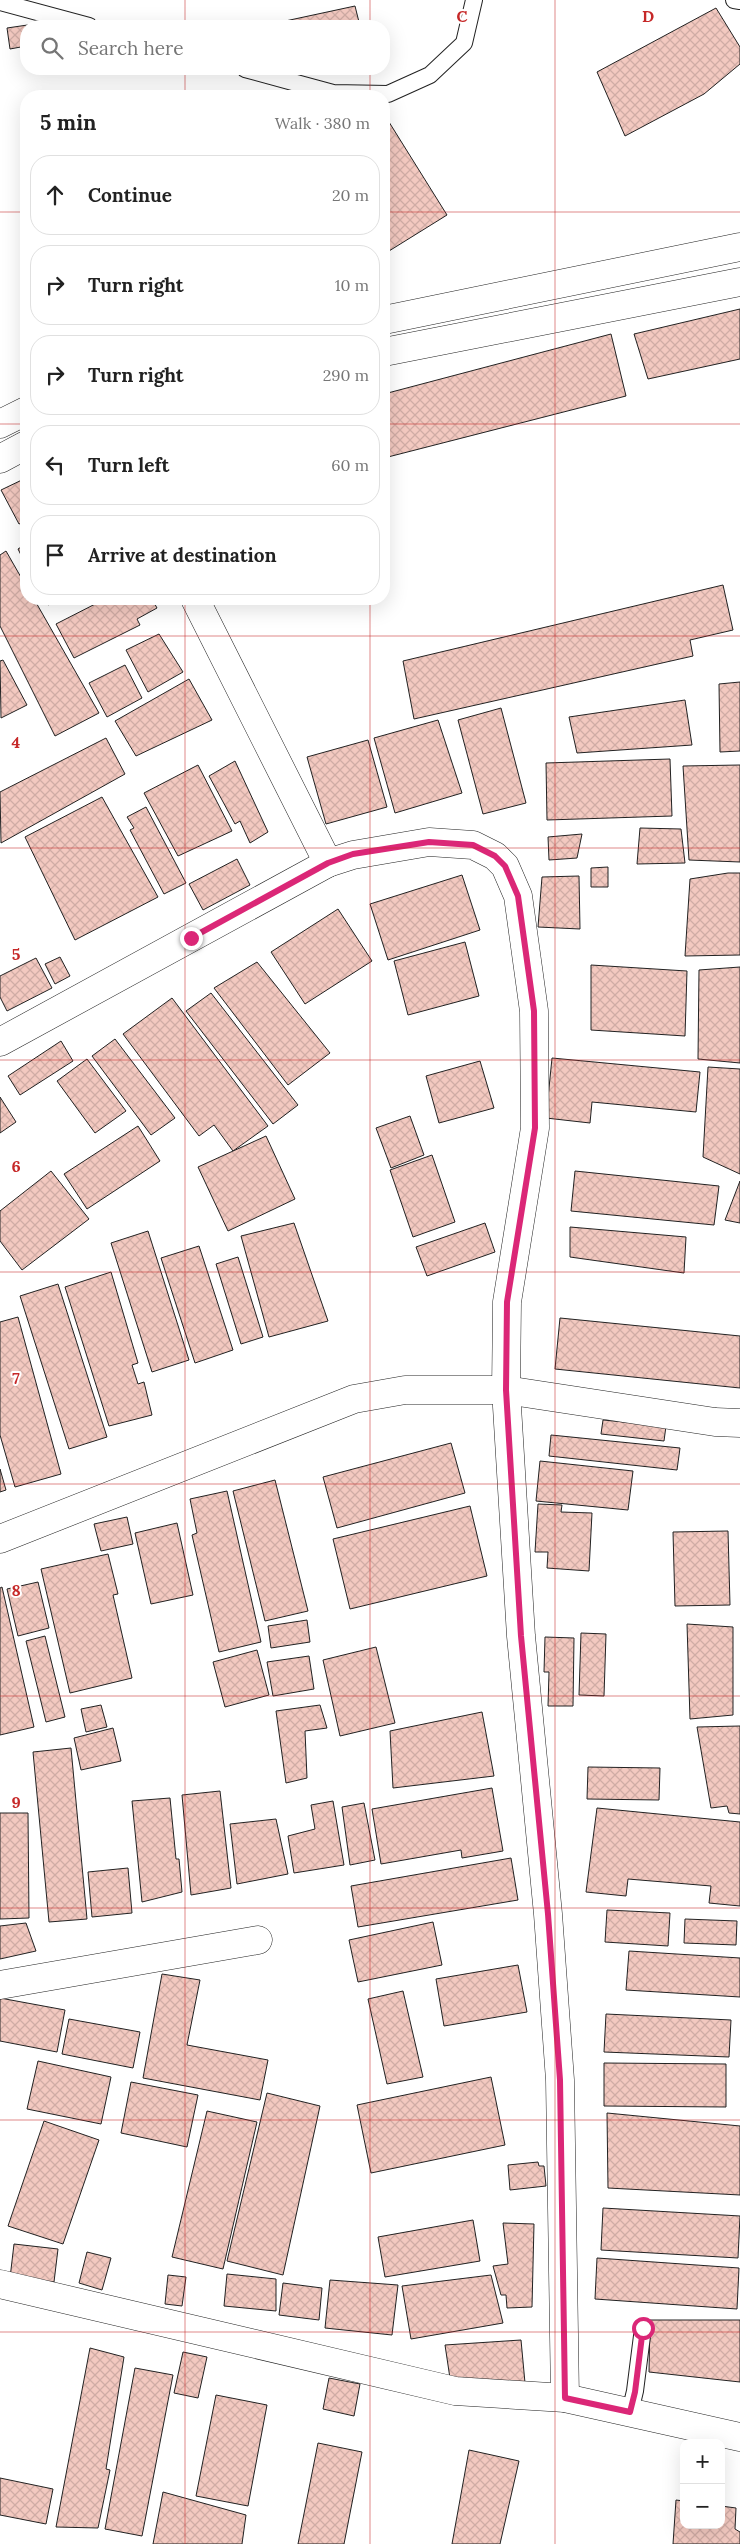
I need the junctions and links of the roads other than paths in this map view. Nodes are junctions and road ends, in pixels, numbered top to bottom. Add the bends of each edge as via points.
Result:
1 (474, 0) edge
2 (734, 0) edge
3 (740, 1) edge
4 (0, 2) edge
5 (68, 20) edge
6 (267, 75) edge
7 (322, 90) edge
8 (390, 93) edge
9 (740, 247) edge
10 (740, 282) edge
11 (390, 319) edge
12 (390, 351) edge
13 (20, 414) edge
14 (0, 424) edge
15 (20, 448) edge
16 (0, 459) edge
17 (198, 605) edge
18 (328, 863) junction
19 (0, 1042) edge
20 (506, 1390) junction
21 (740, 1423) edge
22 (0, 1539) edge
23 (258, 1940) dead end
24 (0, 1985) edge
25 (0, 2284) edge
26 (643, 2328) dead end
27 (565, 2398) junction
28 (630, 2412) junction
29 (740, 2437) edge

1 - 8 lane via 464,44 430,75
2 - 3 lane
4 - 5 lane
6 - 7 lane
9 - 11 street
10 - 12 street
13 - 14 street
15 - 16 street
17 - 18 street
18 - 19 street
18 - 20 street via 353,854 429,842 451,842 484,849 505,866 512,877 518,896 534,1011 535,1128 507,1302
20 - 21 street via 715,1422
20 - 22 street via 406,1390 354,1399
20 - 27 street via 521,1636 548,1914 560,2080
23 - 24 street
25 - 27 street via 455,2390
26 - 28 lane
27 - 28 street
28 - 29 street

